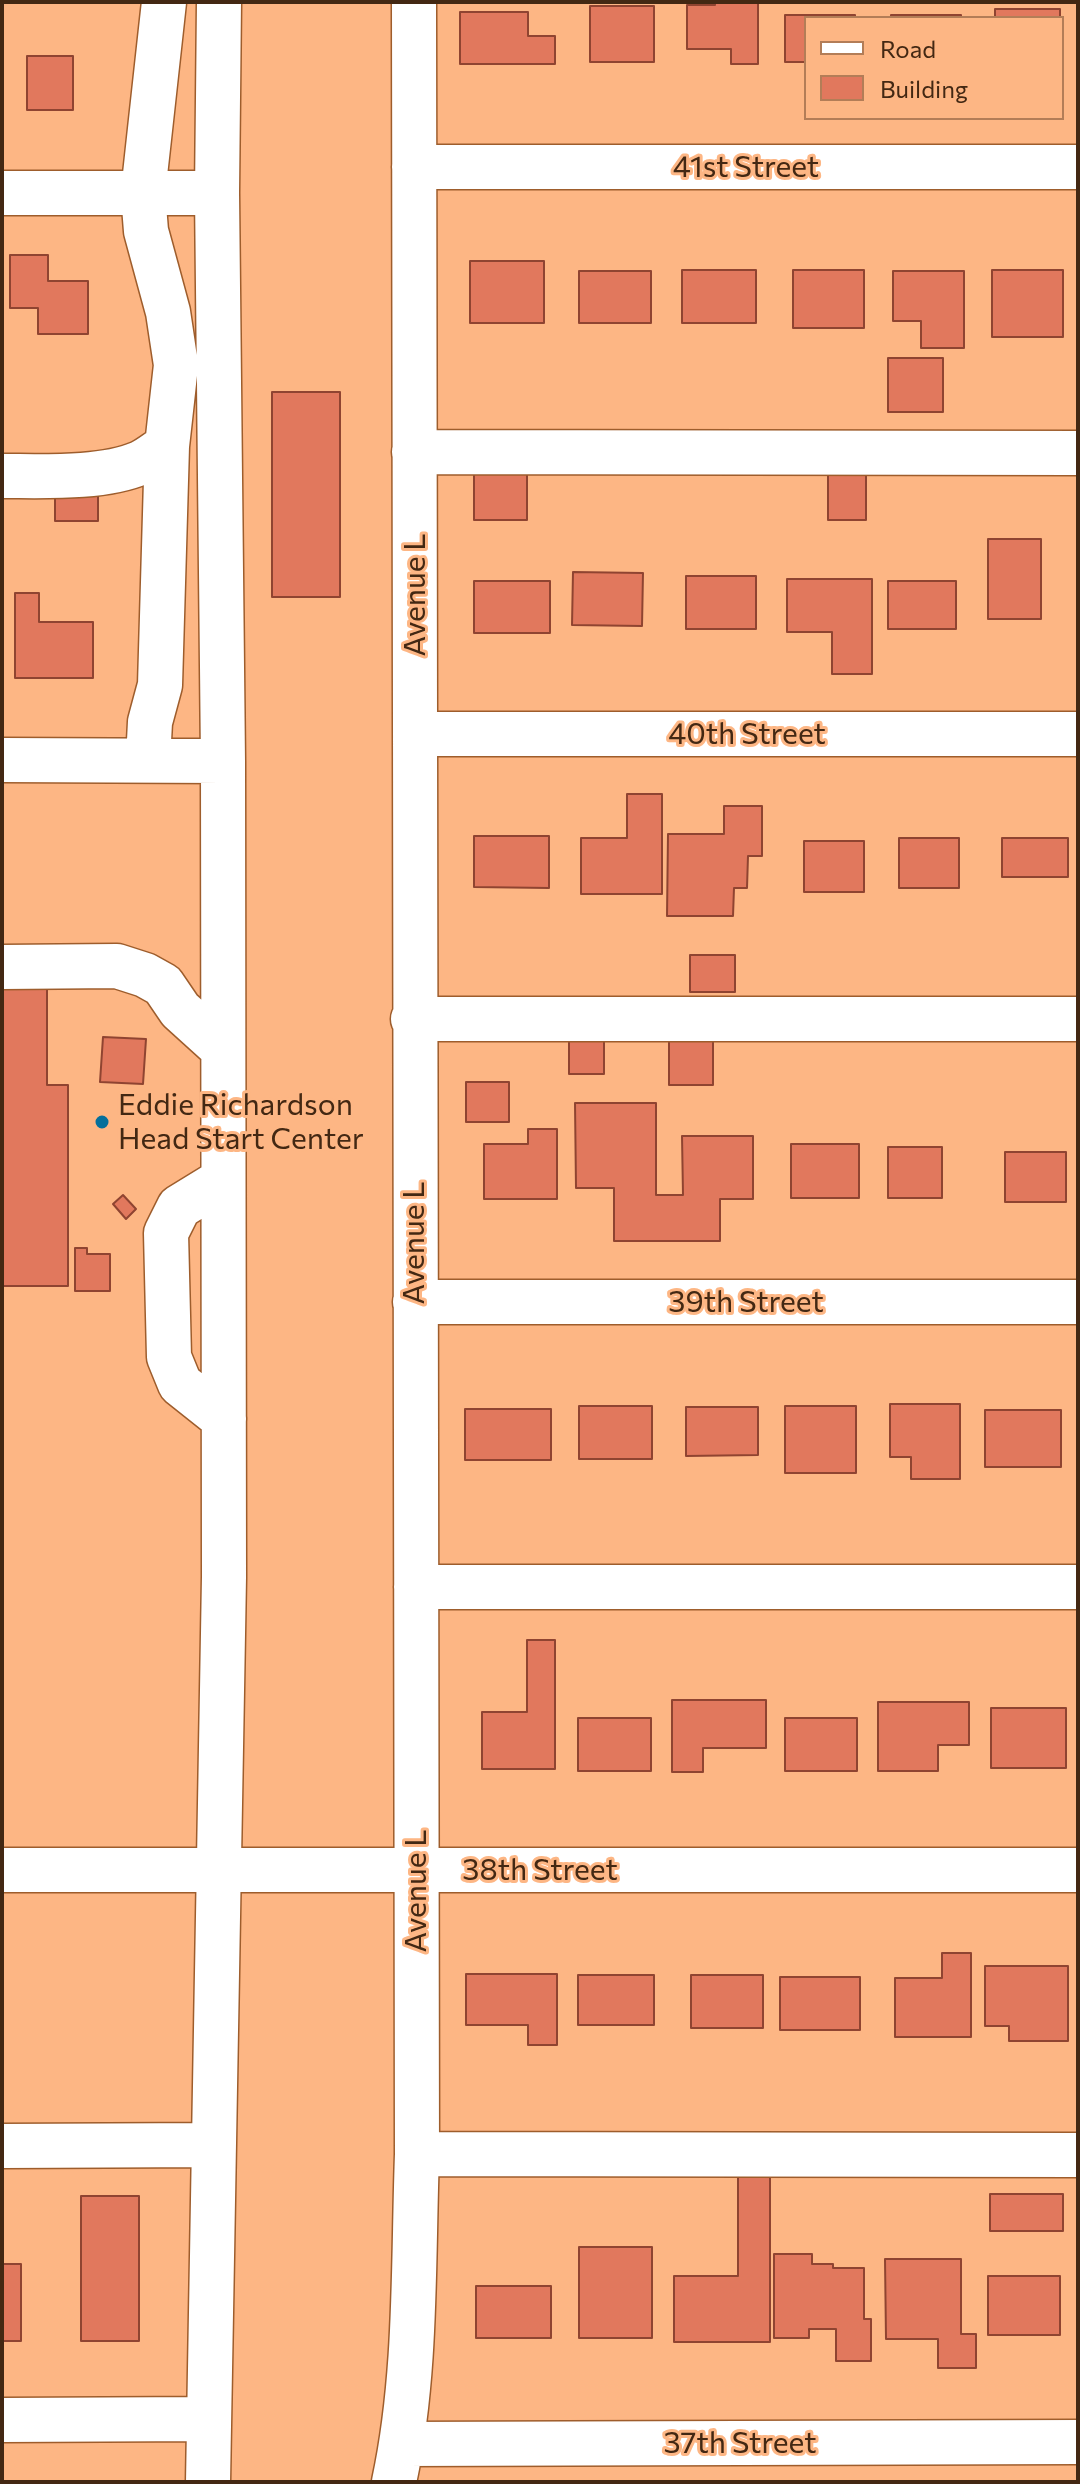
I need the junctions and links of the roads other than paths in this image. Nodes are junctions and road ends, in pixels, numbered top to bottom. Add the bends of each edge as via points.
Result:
1 (164, 2) edge
2 (219, 2) edge
3 (414, 2) edge
4 (414, 167) junction
5 (1078, 167) edge
6 (2, 193) edge
7 (143, 193) junction
8 (217, 193) junction
9 (167, 446) junction
10 (414, 452) junction
11 (1078, 453) edge
12 (2, 476) edge
13 (415, 734) junction
14 (1078, 734) edge
15 (2, 760) edge
16 (148, 760) junction
17 (223, 761) junction
18 (2, 967) edge
19 (413, 1019) junction
20 (1078, 1019) edge
21 (223, 1049) junction
22 (223, 1180) junction
23 (415, 1302) junction
24 (1078, 1302) edge
25 (224, 1419) junction
26 (416, 1587) junction
27 (1078, 1587) edge
28 (218, 1869) junction
29 (2, 1870) edge
30 (1078, 1870) edge
31 (416, 1871) junction
32 (213, 2145) junction
33 (2, 2146) edge
34 (417, 2154) junction
35 (1078, 2155) edge
36 (207, 2419) junction
37 (2, 2420) edge
38 (1078, 2442) edge
39 (398, 2463) edge
40 (208, 2482) edge

1 - 7 street
2 - 8 street
3 - 4 street, Avenue L
4 - 5 street, 41st Street
4 - 10 street, Avenue L
6 - 7 street
7 - 8 street
7 - 9 street via 146,231 176,365
8 - 17 street
9 - 12 street via 139,463 97,472
9 - 16 street via 160,685 150,722
10 - 11 street
10 - 13 street, Avenue L
13 - 14 street, 40th Street
13 - 19 street, Avenue L
15 - 16 street
16 - 17 street
17 - 21 street
18 - 21 street via 117,966 145,975 163,985 180,1010
19 - 20 street
19 - 23 street, Avenue L
21 - 22 street
22 - 25 street
22 - 25 street via 179,1207 166,1233 169,1357 180,1384
23 - 24 street, 39th Street
23 - 26 street, Avenue L
25 - 28 street
26 - 27 street
26 - 31 street, Avenue L
28 - 29 street, 38th Street
28 - 31 street, 38th Street
28 - 32 street
30 - 31 street, 38th Street
31 - 34 street, Avenue L
32 - 33 street
32 - 36 street
34 - 35 street
34 - 39 street, Avenue L via 410,2375
36 - 37 street
36 - 40 street
38 - 39 street, 37th Street

